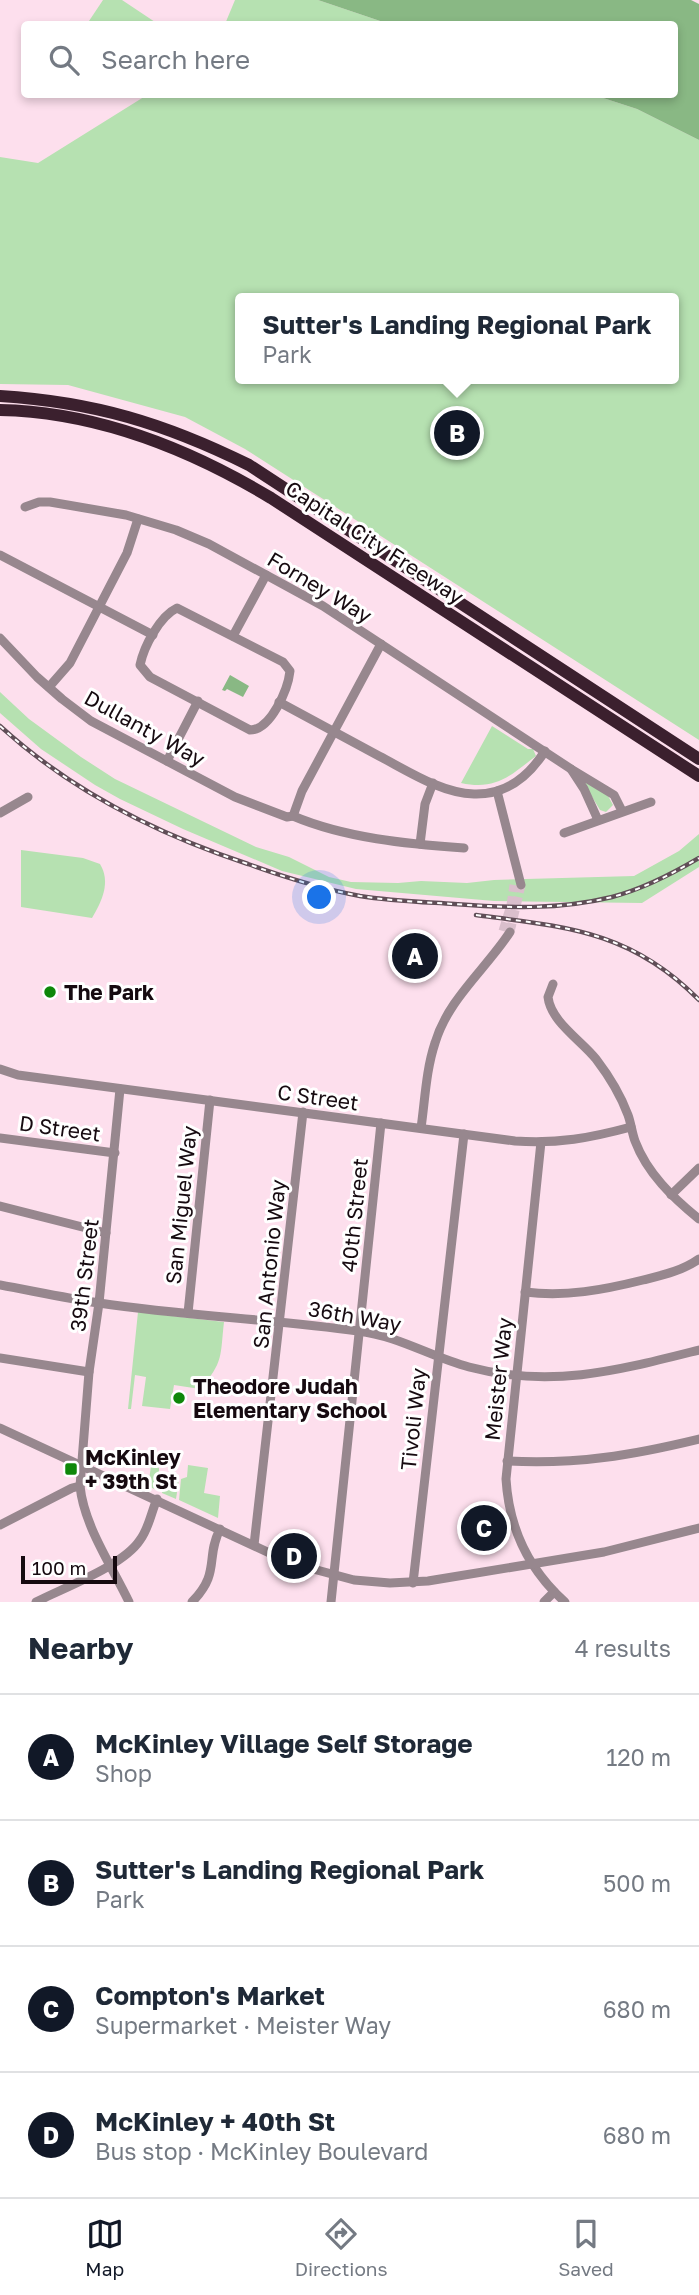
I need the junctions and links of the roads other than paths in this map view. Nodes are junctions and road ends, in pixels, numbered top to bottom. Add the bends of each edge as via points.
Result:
1 (0, 396) edge
2 (0, 410) edge
3 (24, 507) dead end
4 (138, 519) junction
5 (0, 555) edge
6 (266, 575) junction
7 (98, 607) junction
8 (153, 635) junction
9 (233, 636) junction
10 (0, 638) edge
11 (381, 644) junction
12 (49, 687) junction
13 (198, 701) junction
14 (279, 702) junction
15 (333, 731) junction
16 (545, 751) junction
17 (699, 759) edge
18 (167, 761) junction
19 (571, 769) junction
20 (699, 776) edge
21 (433, 783) junction
22 (497, 791) junction
23 (28, 797) dead end
24 (651, 802) dead end
25 (622, 811) junction
26 (0, 813) edge
27 (293, 816) junction
28 (598, 820) junction
29 (564, 833) dead end
30 (420, 844) junction
31 (464, 848) dead end
32 (517, 885) tunnel mouth
33 (507, 931) tunnel mouth
34 (553, 984) dead end
35 (0, 1069) edge
36 (120, 1089) junction
37 (210, 1100) junction
38 (303, 1112) junction
39 (381, 1123) junction
40 (631, 1127) junction
41 (421, 1128) junction
42 (464, 1134) junction
43 (0, 1138) edge
44 (541, 1142) junction
45 (115, 1153) junction
46 (699, 1168) edge
47 (671, 1195) junction
48 (0, 1206) edge
49 (699, 1219) edge
50 (106, 1233) junction
51 (699, 1259) edge
52 (0, 1285) edge
53 (525, 1292) junction
54 (99, 1303) junction
55 (188, 1313) junction
56 (280, 1322) junction
57 (360, 1331) junction
58 (699, 1350) edge
59 (438, 1355) junction
60 (0, 1358) edge
61 (89, 1372) junction
62 (516, 1376) junction
63 (0, 1428) edge
64 (699, 1439) edge
65 (506, 1461) junction
66 (81, 1465) junction
67 (80, 1486) junction
68 (157, 1499) junction
69 (0, 1525) edge
70 (699, 1528) edge
71 (220, 1529) junction
72 (254, 1545) junction
73 (531, 1563) junction
74 (111, 1564) junction
75 (333, 1576) junction
76 (413, 1583) junction
77 (554, 1592) junction
78 (36, 1602) edge
79 (129, 1602) edge
80 (192, 1602) edge
81 (331, 1602) edge
82 (544, 1602) edge
83 (565, 1602) edge

1 - 17 highway, Capital City Freeway via 96,407 149,421 248,465
2 - 20 highway, Capital City Freeway via 71,417 124,430 225,470
3 - 4 street, Forney Way via 50,502
4 - 6 street, Forney Way via 209,544
4 - 7 street via 127,553
5 - 7 street
6 - 9 street
6 - 11 street, Forney Way
7 - 8 street
7 - 12 street via 70,663
8 - 9 street via 177,608
8 - 13 street via 140,664 145,672
9 - 14 street via 290,671
10 - 12 street, Dullanty Way
11 - 15 street
11 - 16 street, Forney Way
12 - 18 street, Dullanty Way via 91,721
13 - 14 street via 250,730 265,726
13 - 18 street
14 - 15 street
15 - 21 street
15 - 27 street
16 - 19 street, Forney Way
16 - 22 street via 527,774
18 - 27 street, Dullanty Way via 235,797
19 - 25 street, Forney Way via 614,795
19 - 28 street, Forney Way
21 - 22 street via 474,794
21 - 30 street via 425,803
22 - 32 street
23 - 26 street
24 - 25 street
25 - 28 street
27 - 30 street, Dullanty Way via 318,827
28 - 29 street
30 - 31 street, Dullanty Way
33 - 41 street via 444,1021 435,1042
34 - 40 street via 548,997 554,1015 604,1070
35 - 36 street, C Street
36 - 37 street, C Street
36 - 45 street, 39th Street
37 - 38 street, C Street
37 - 55 street, San Miguel Way
38 - 39 street, C Street
38 - 56 street, San Antonio Way
39 - 41 street, C Street
39 - 57 street, 40th Street
40 - 44 street, C Street via 587,1139
40 - 47 street via 648,1164
41 - 42 street, C Street
42 - 44 street, C Street
42 - 59 street, Tivoli Way
43 - 45 street, D Street
44 - 53 street, Meister Way
45 - 50 street, 39th Street
46 - 47 street
47 - 49 street
48 - 50 street
50 - 54 street, 39th Street
51 - 53 street via 672,1273 601,1290 566,1295
52 - 54 street, 36th Way
53 - 62 street, Meister Way
54 - 55 street, 36th Way
54 - 61 street, 39th Street
55 - 56 street, 36th Way
56 - 57 street, 36th Way
56 - 72 street, San Antonio Way
57 - 59 street, 36th Way
57 - 75 street, 40th Street
58 - 62 street, 36th Way via 595,1374
59 - 62 street, 36th Way
59 - 76 street, Tivoli Way
60 - 61 street
61 - 66 street, 39th Street
62 - 65 street, Meister Way
63 - 66 street
64 - 65 street via 596,1460
65 - 73 street, Meister Way via 512,1518
66 - 67 street
66 - 68 street
67 - 69 street
67 - 74 street via 85,1513
68 - 71 street
68 - 74 street via 142,1538
70 - 73 street via 604,1552
71 - 72 street
71 - 80 street via 211,1575
72 - 75 street
73 - 76 street
73 - 77 street, Meister Way
74 - 78 street
74 - 79 street
75 - 76 street
75 - 81 street, 40th Street
77 - 82 street
77 - 83 street, Meister Way

